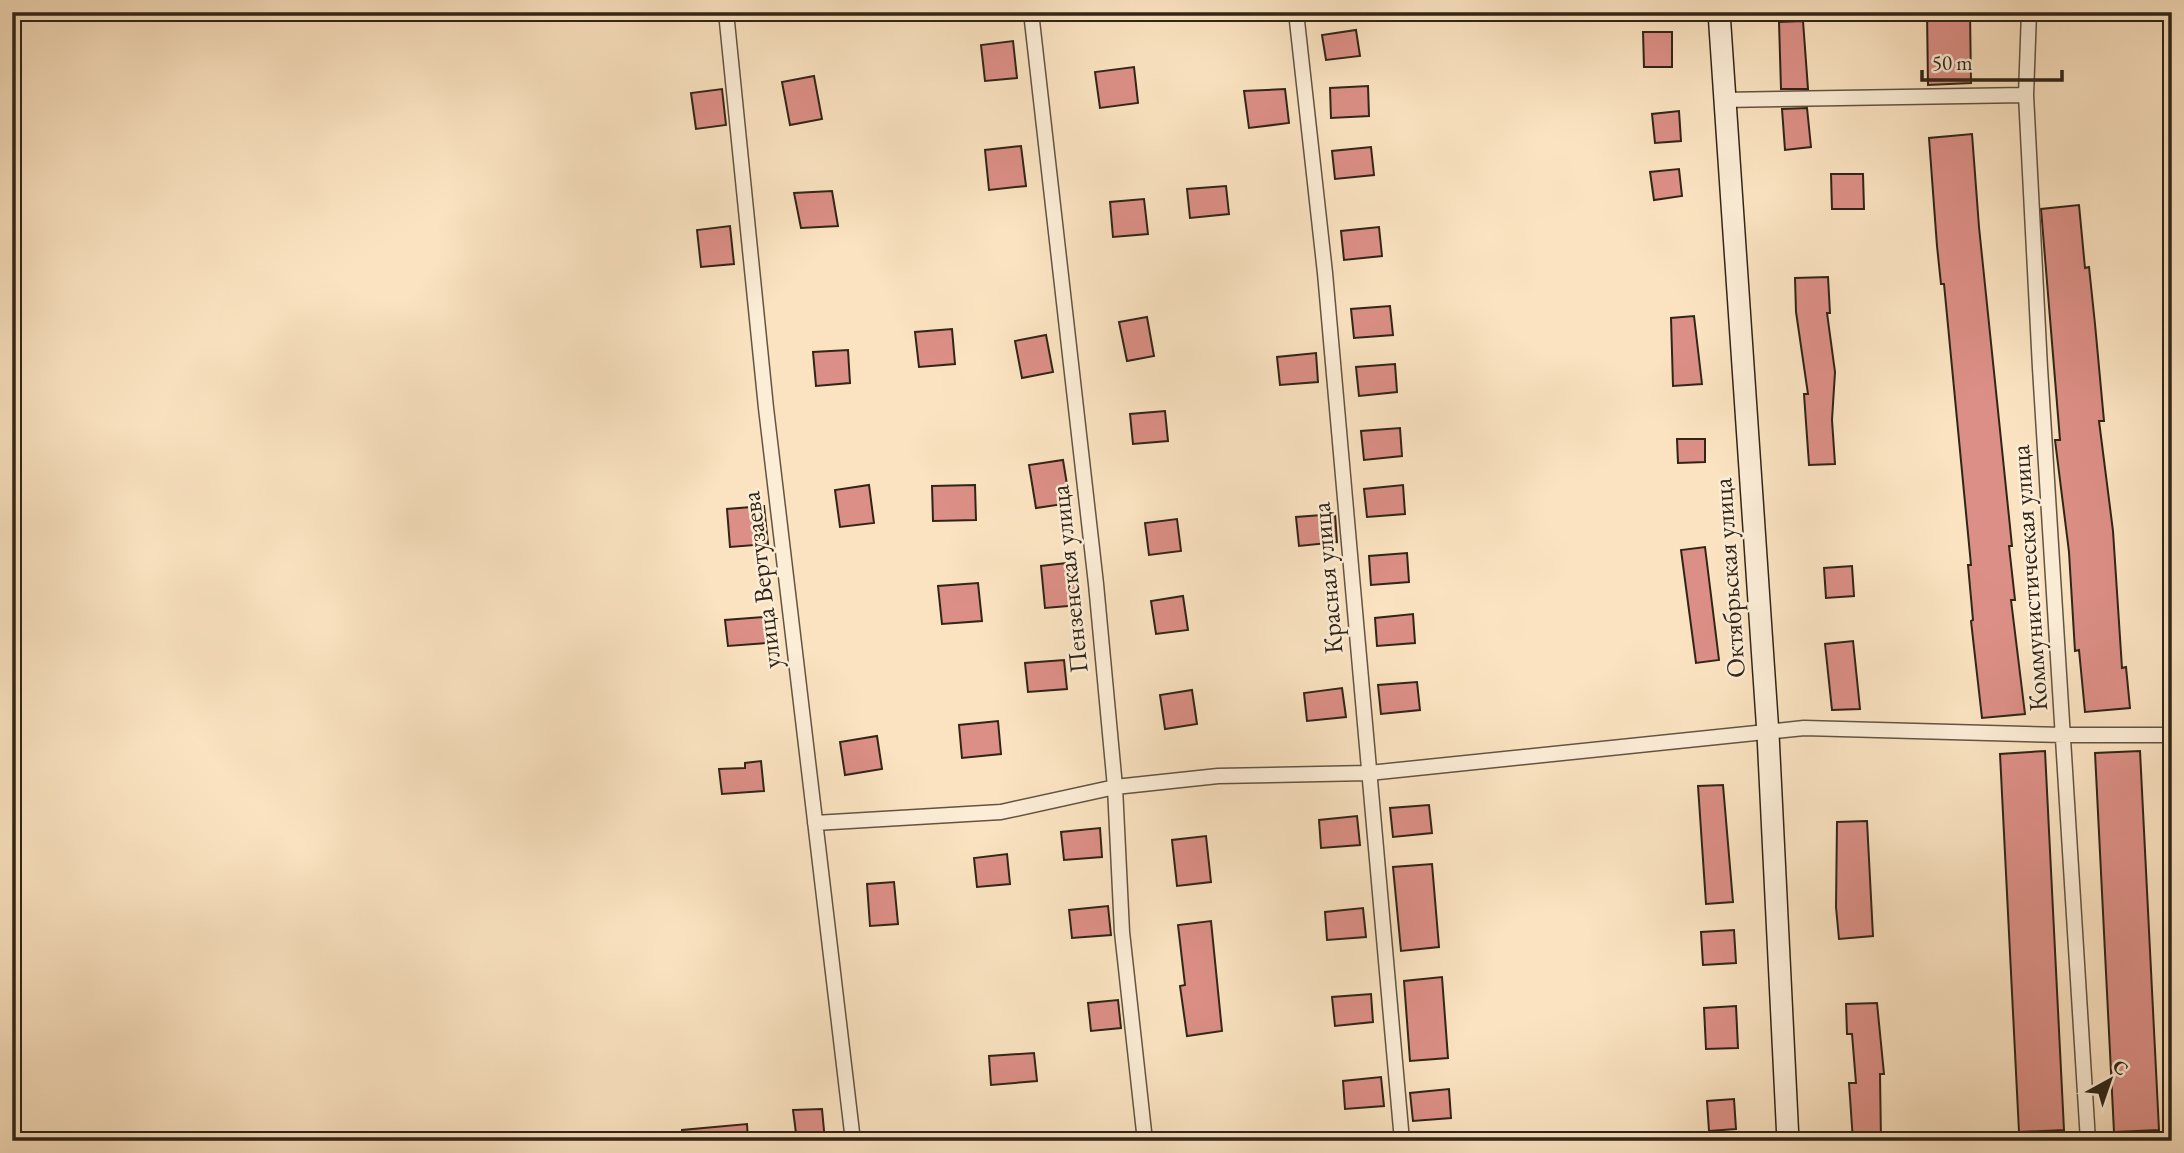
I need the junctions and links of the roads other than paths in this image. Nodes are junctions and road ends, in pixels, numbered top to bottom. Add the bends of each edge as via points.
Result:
1 (726, 12) edge
2 (1031, 12) edge
3 (1296, 12) edge
4 (1719, 12) edge
5 (2029, 12) edge
6 (2026, 95) junction
7 (1723, 100) junction
8 (1768, 734) junction
9 (2172, 735) edge
10 (2064, 736) junction
11 (1370, 773) junction
12 (1115, 787) junction
13 (815, 823) junction
14 (853, 1141) edge
15 (1145, 1141) edge
16 (1402, 1141) edge
17 (1788, 1141) edge
18 (2088, 1141) edge

1 - 13 street, улица Вертузаева
2 - 12 street, Пензенская улица
3 - 11 street, Красная улица via 1325,273
4 - 7 main road, Октябрьская улица
5 - 6 street, Коммунистическая улица
6 - 7 street
6 - 10 street, Коммунистическая улица
7 - 8 main road, Октябрьская улица
8 - 10 street via 1804,728
8 - 11 street
8 - 17 main road, Октябрьская улица
9 - 10 street
10 - 18 street, Коммунистическая улица
11 - 12 street via 1218,776
11 - 16 street, Красная улица
12 - 13 street via 1001,812
12 - 15 street, Пензенская улица via 1122,932
13 - 14 street, улица Вертузаева

